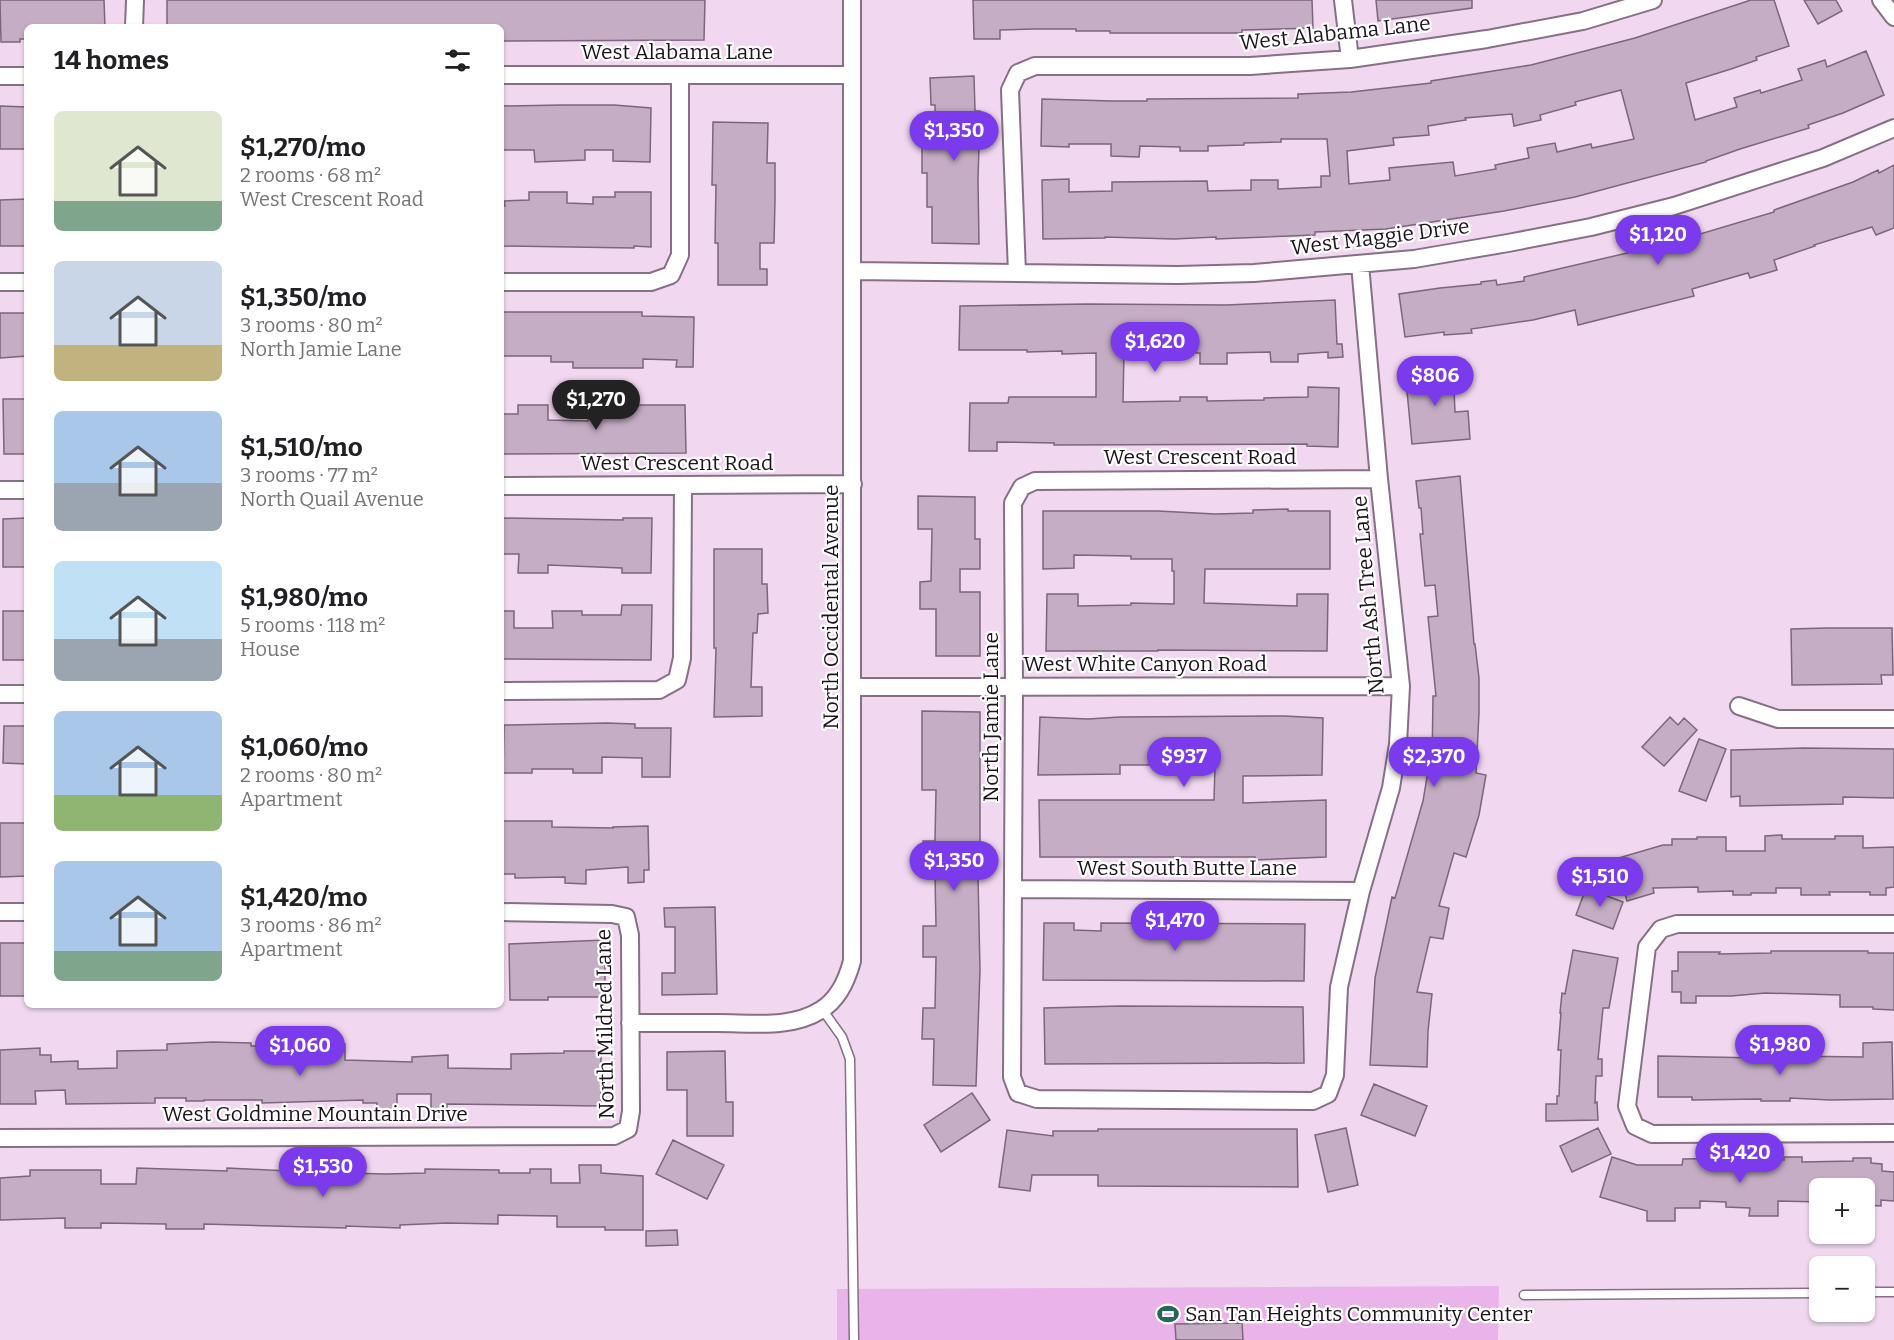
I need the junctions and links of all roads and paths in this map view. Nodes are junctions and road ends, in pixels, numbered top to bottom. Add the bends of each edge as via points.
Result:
1 (135, 0) edge
2 (852, 0) edge
3 (1343, 0) edge
4 (1653, 0) edge
5 (1881, 0) edge
6 (1894, 17) edge
7 (134, 24) edge
8 (1350, 59) junction
9 (504, 75) edge
10 (680, 75) junction
11 (852, 75) junction
12 (0, 76) edge
13 (24, 76) edge
14 (1894, 128) edge
15 (1360, 264) junction
16 (853, 271) junction
17 (1017, 273) junction
18 (0, 282) edge
19 (24, 282) edge
20 (504, 282) edge
21 (1379, 479) junction
22 (853, 484) junction
23 (682, 485) junction
24 (504, 486) edge
25 (1022, 487) joint
26 (0, 490) edge
27 (24, 490) edge
28 (1014, 686) junction
29 (1401, 686) junction
30 (853, 687) junction
31 (504, 691) edge
32 (0, 694) edge
33 (24, 694) edge
34 (1739, 706) dead end
35 (1894, 718) edge
36 (1012, 889) junction
37 (1361, 891) junction
38 (0, 912) edge
39 (24, 912) edge
40 (504, 912) edge
41 (1894, 924) edge
42 (822, 1009) junction
43 (630, 1023) junction
44 (1328, 1094) joint
45 (628, 1130) joint
46 (1894, 1133) edge
47 (0, 1138) edge
48 (1875, 1292) edge
49 (1894, 1292) edge
50 (1809, 1293) edge
51 (1524, 1295) dead end
52 (854, 1340) edge

1 - 7 street
2 - 11 street, North Occidental Avenue
3 - 8 street
4 - 8 street, West Alabama Lane via 1583,21
5 - 6 street
8 - 17 street, West Alabama Lane via 1250,66 1035,66 1018,73 1010,90
9 - 10 street, West Alabama Lane
10 - 11 street, West Alabama Lane
10 - 20 street via 680,255 671,275 651,282
11 - 16 street, North Occidental Avenue
12 - 13 street
14 - 15 street, West Maggie Drive via 1823,158 1633,217 1508,243
15 - 17 street, West Maggie Drive via 1178,275
15 - 21 street, North Ash Tree Lane
16 - 17 street, West Maggie Drive
16 - 22 street, North Occidental Avenue
18 - 19 street
21 - 25 street, West Crescent Road via 1035,481
21 - 29 street, North Ash Tree Lane
22 - 23 street, West Crescent Road
22 - 30 street, North Occidental Avenue
23 - 24 street, West Crescent Road
23 - 31 street via 682,658 677,680 659,690
25 - 28 street, North Jamie Lane via 1013,503
26 - 27 street
28 - 29 street, West White Canyon Road
28 - 30 street, West White Canyon Road
28 - 36 street, North Jamie Lane
29 - 37 street, North Ash Tree Lane via 1391,788
30 - 42 street, North Occidental Avenue via 852,961 847,981
32 - 33 street
34 - 35 street via 1778,719
36 - 37 street, West South Butte Lane
36 - 44 street, North Jamie Lane via 1012,1077 1018,1093 1037,1100 1277,1101 1313,1101
37 - 44 street, North Ash Tree Lane via 1339,987 1335,1075
38 - 39 street
40 - 43 street, North Mildred Lane via 626,917 630,935
41 - 46 street via 1677,924 1661,929 1647,947 1627,1106 1635,1126 1652,1134
42 - 43 street, North Occidental Avenue via 800,1020 775,1023
42 - 52 lane via 842,1037 850,1059
43 - 45 street, North Mildred Lane
45 - 47 street, West Goldmine Mountain Drive via 614,1136
48 - 49 lane
50 - 51 lane

